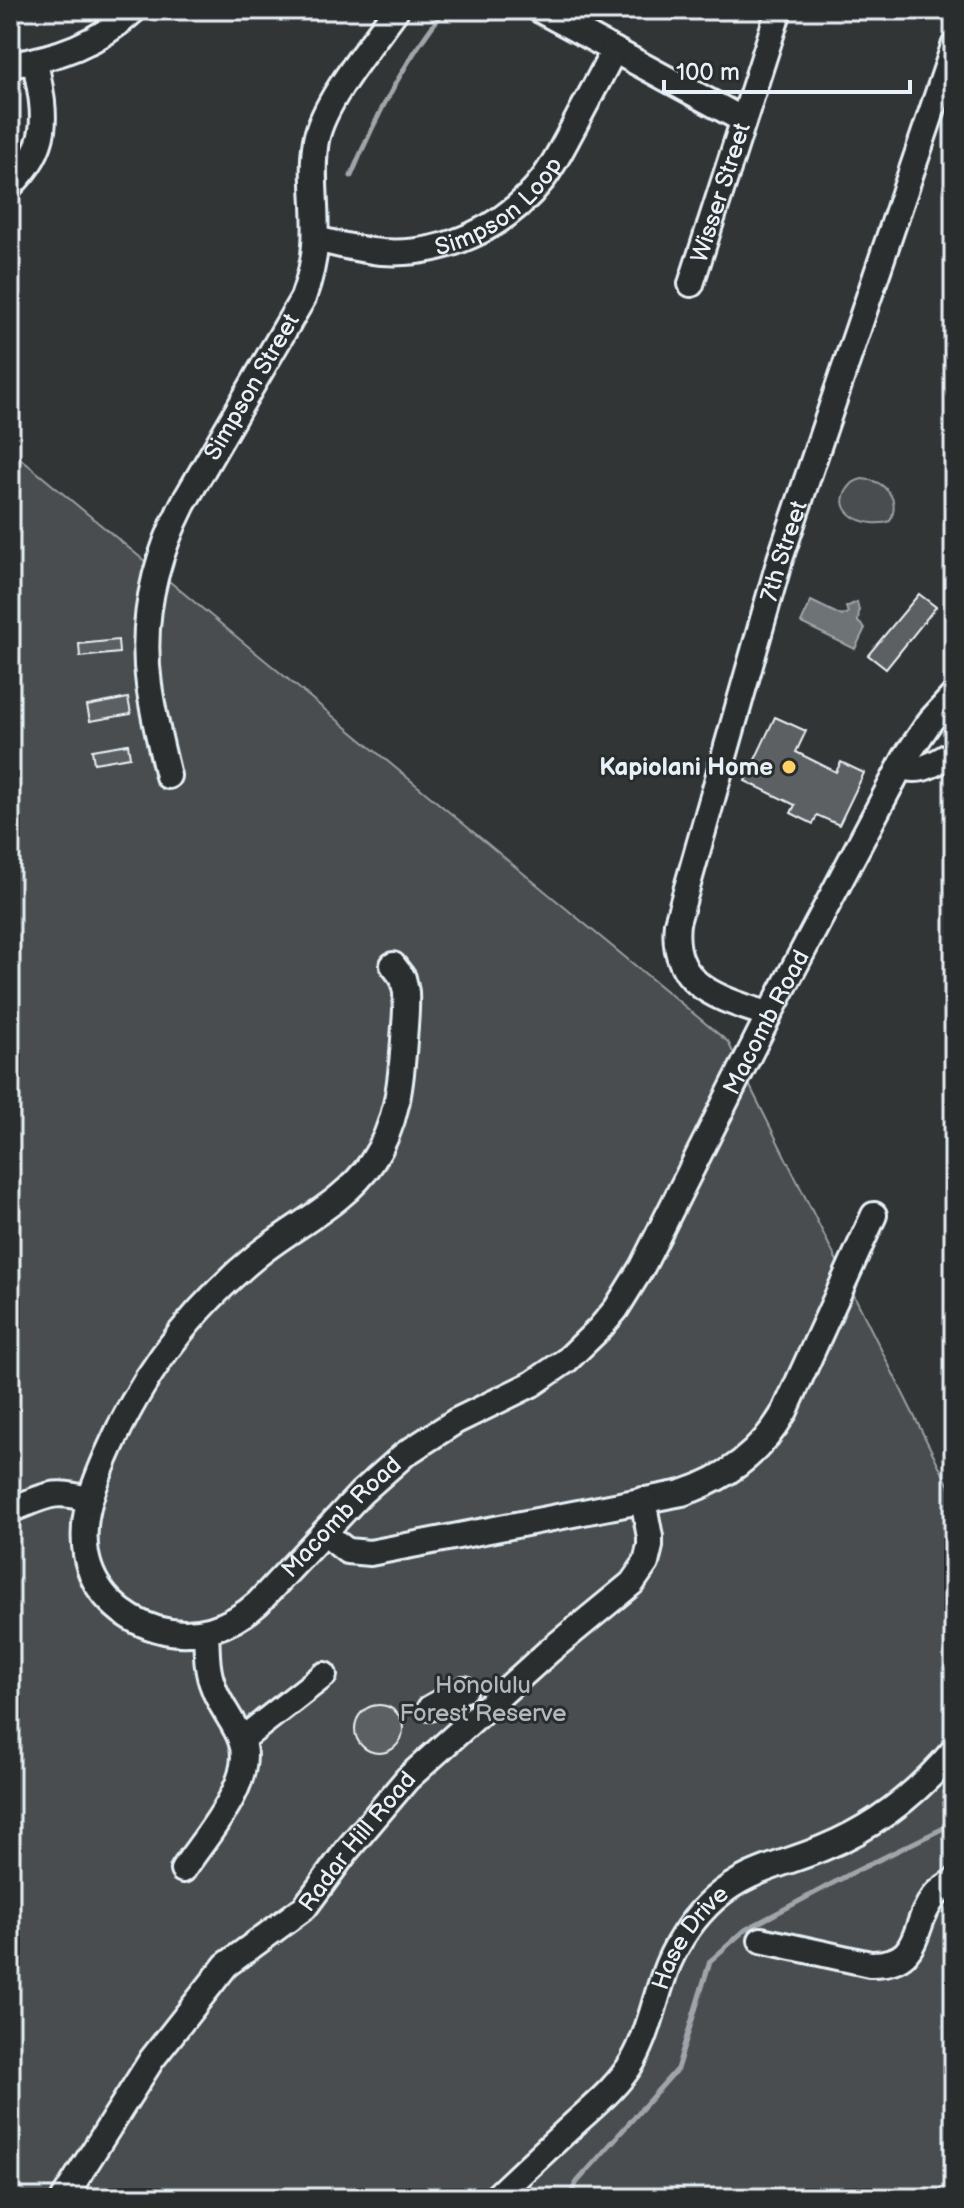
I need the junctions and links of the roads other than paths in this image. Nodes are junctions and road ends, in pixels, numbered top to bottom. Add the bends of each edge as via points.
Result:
1 (134, 10) edge
2 (396, 10) edge
3 (540, 10) edge
4 (779, 10) edge
5 (954, 46) edge
6 (614, 50) junction
7 (35, 61) junction
8 (10, 65) edge
9 (743, 120) junction
10 (10, 186) edge
11 (316, 239) junction
12 (691, 284) dead end
13 (954, 695) edge
14 (954, 753) edge
15 (901, 766) junction
16 (168, 776) dead end
17 (393, 965) dead end
18 (769, 1015) junction
19 (874, 1215) dead end
20 (89, 1500) junction
21 (643, 1500) junction
22 (10, 1510) edge
23 (324, 1533) junction
24 (206, 1631) junction
25 (324, 1675) dead end
26 (447, 1699) dead end
27 (479, 1713) junction
28 (241, 1740) junction
29 (954, 1750) edge
30 (183, 1870) dead end
31 (954, 1881) edge
32 (761, 1940) dead end
33 (64, 2198) edge
34 (495, 2198) edge

1 - 7 street via 87,44
2 - 11 street, Simpson Street via 320,124
3 - 6 street
4 - 9 street, Wisser Street
5 - 18 street, 7th Street via 785,545 677,923 679,955 696,983
6 - 9 street
6 - 11 street, Simpson Loop via 545,176 488,227 454,242 409,252
7 - 8 street
7 - 10 street via 43,128 28,164
9 - 12 street, Wisser Street
11 - 16 street, Simpson Street via 303,298 183,504 156,571 146,665
13 - 15 street, Macomb Road
14 - 15 street via 924,769
15 - 18 street, Macomb Road
17 - 20 street, Macomb Road via 406,992 403,1055 398,1100 381,1148 347,1191 260,1253 187,1324 130,1407
18 - 23 street, Macomb Road via 642,1267 600,1328 550,1373 405,1454
19 - 21 street via 785,1411 768,1437 716,1480
20 - 22 street via 58,1493
20 - 24 street, Macomb Road via 87,1560 109,1600 147,1626 176,1633
21 - 23 street via 370,1553 347,1551
21 - 27 street, Radar Hill Road via 650,1537 640,1574
23 - 24 street, Macomb Road via 247,1613
24 - 28 street via 213,1687
25 - 28 street
26 - 27 street
27 - 33 street, Radar Hill Road via 392,1795 305,1907 226,1965 152,2059
28 - 30 street via 245,1755 240,1781
29 - 34 street, Hase Drive via 883,1816 821,1849 747,1876 700,1913 668,1965 642,2044 627,2071
31 - 32 street via 934,1897 908,1951 886,1963

